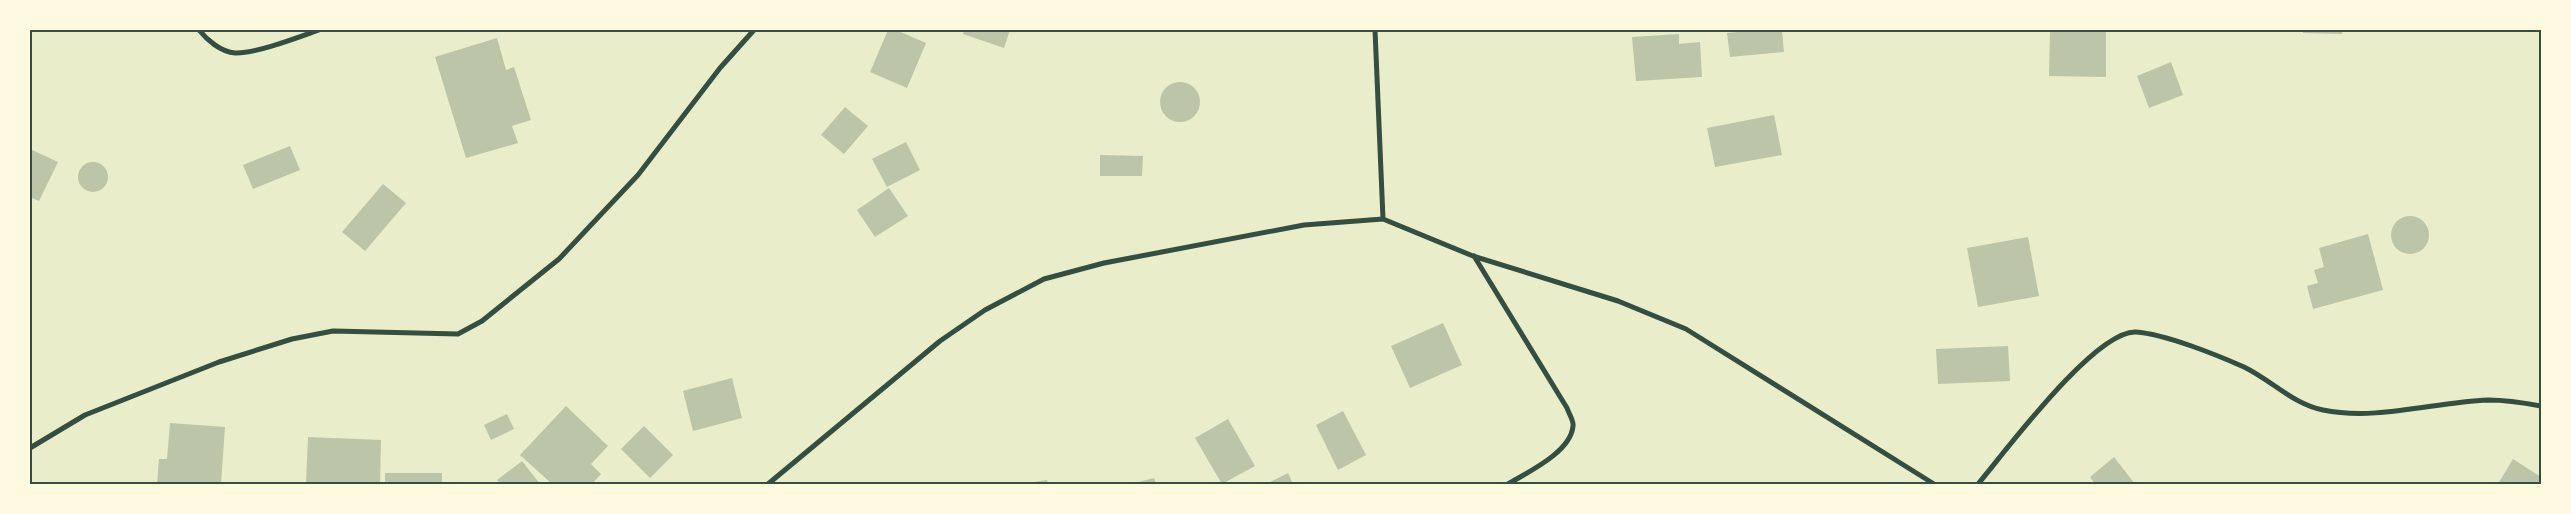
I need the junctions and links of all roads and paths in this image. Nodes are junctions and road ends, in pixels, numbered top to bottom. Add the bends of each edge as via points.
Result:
1 (199, 30) edge
2 (319, 30) edge
3 (754, 30) edge
4 (1375, 30) edge
5 (1384, 219) junction
6 (1473, 256) junction
7 (2541, 406) edge
8 (30, 448) edge
9 (768, 484) edge
10 (1508, 484) edge
11 (1934, 484) edge
12 (1978, 484) edge

1 - 2 street via 220,48 234,53 282,43
3 - 8 street via 720,68 638,175 559,259 482,321 458,334 333,331 292,339 219,362 84,415
4 - 5 street
5 - 6 street
5 - 9 street via 1304,225 1104,263 1044,279 985,310 940,341
6 - 10 street via 1574,424 1571,437 1553,457
6 - 11 street via 1618,301 1686,329
7 - 12 street via 2489,400 2358,414 2324,410 2303,404 2244,367 2176,342 2136,332 2105,344 2074,372

